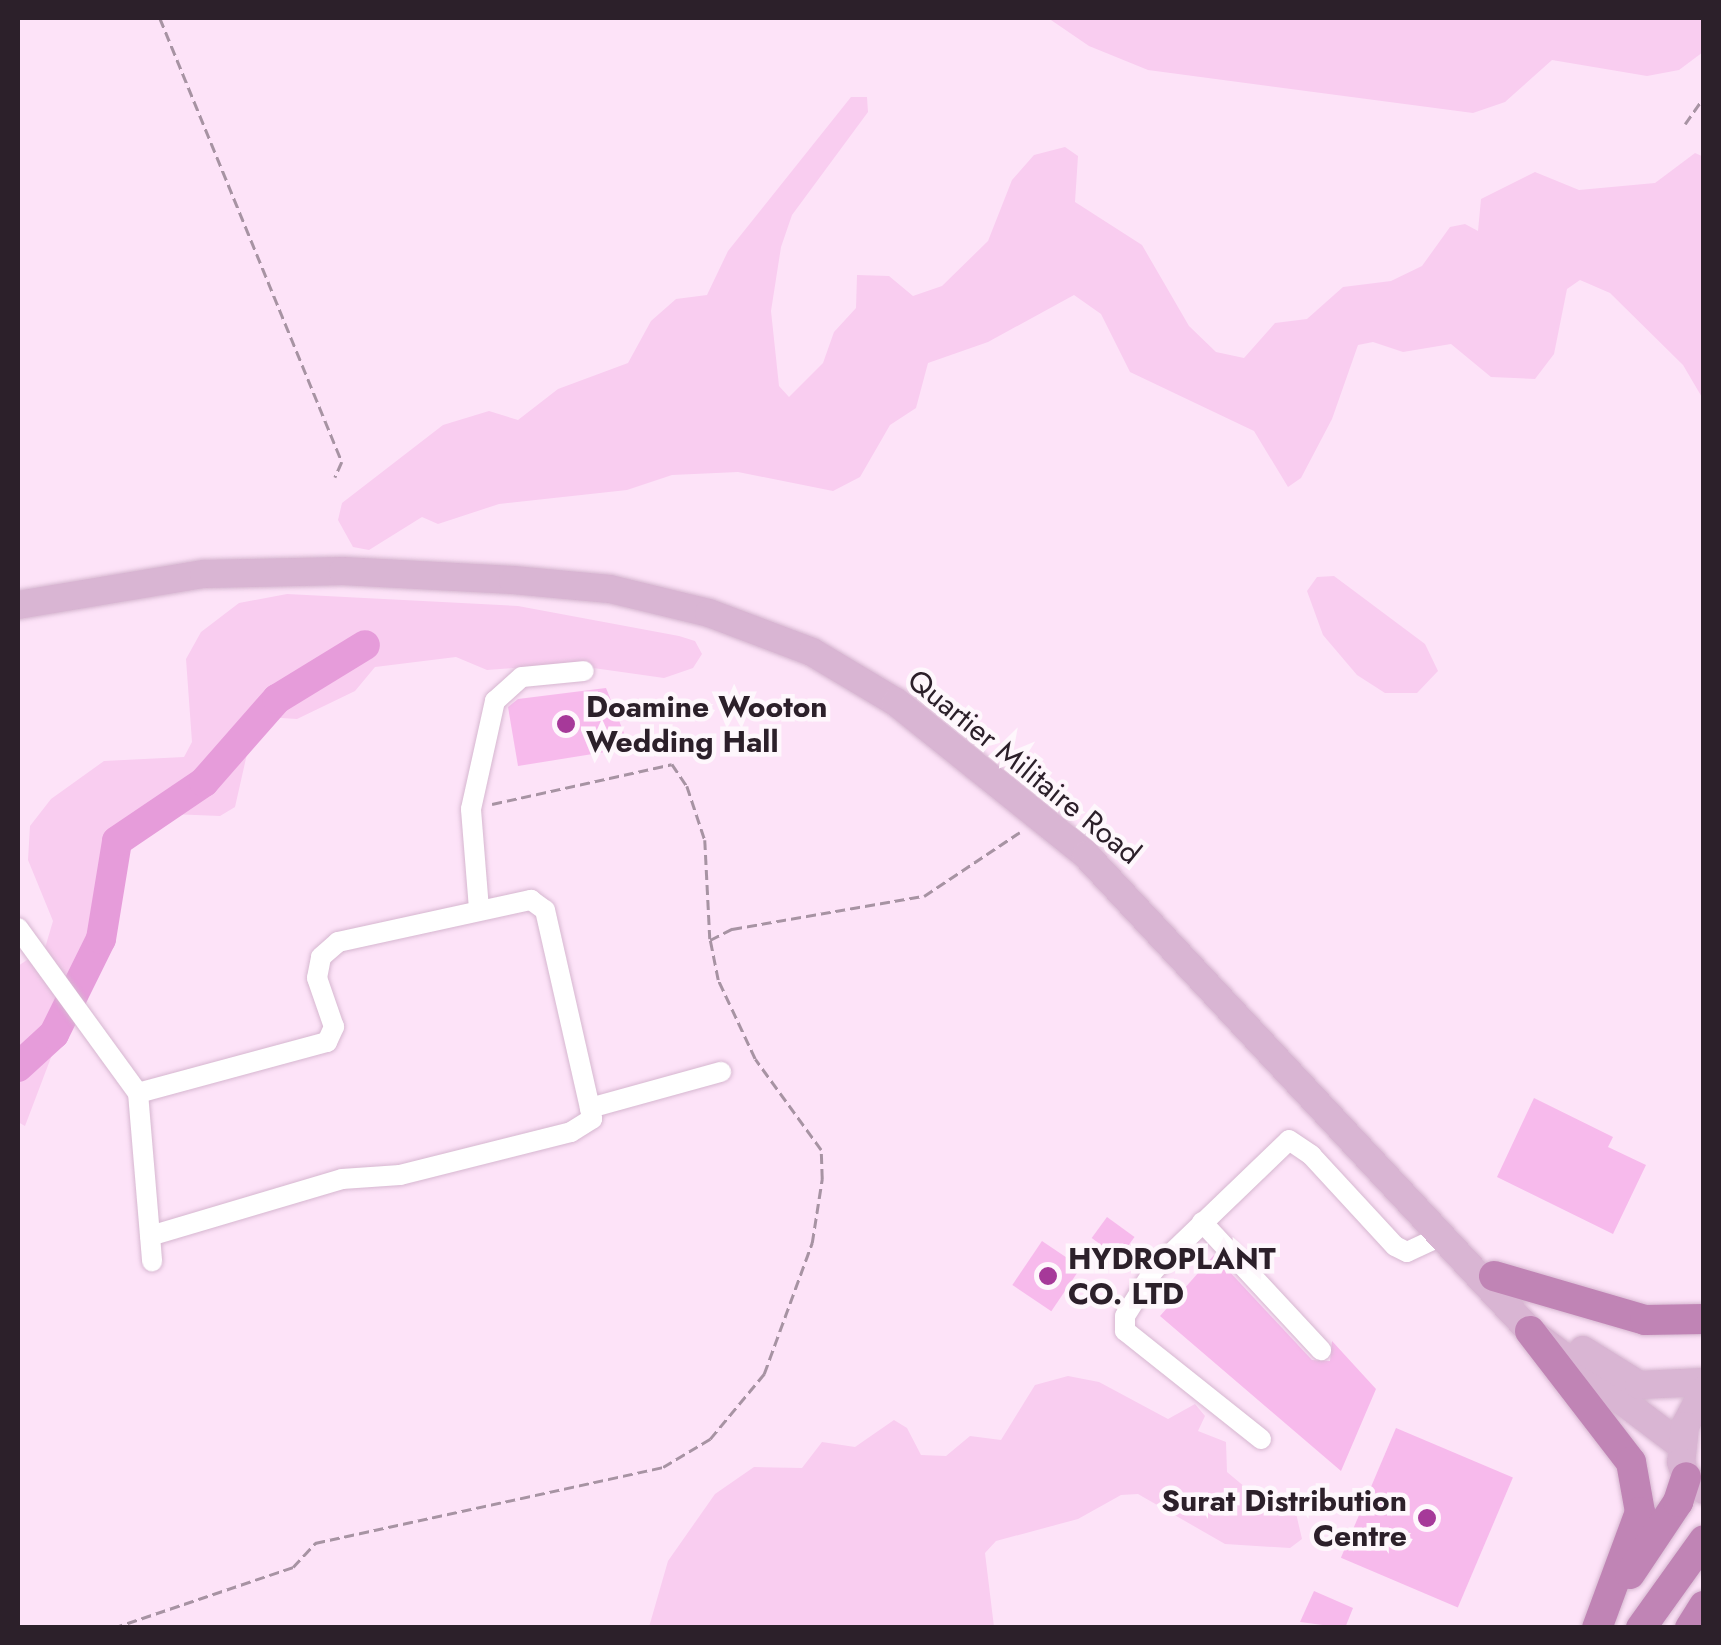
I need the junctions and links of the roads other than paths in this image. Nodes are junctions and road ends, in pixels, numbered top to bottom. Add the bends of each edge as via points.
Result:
1 (18, 605) edge
2 (584, 671) dead end
3 (478, 908) junction
4 (18, 928) edge
5 (720, 1072) dead end
6 (138, 1093) junction
7 (590, 1108) junction
8 (1202, 1222) junction
9 (150, 1236) junction
10 (1442, 1236) junction
11 (152, 1261) dead end
12 (1494, 1276) junction
13 (1704, 1319) edge
14 (1530, 1331) junction
15 (1322, 1350) dead end
16 (1704, 1382) edge
17 (1704, 1390) edge
18 (1261, 1439) dead end
19 (1682, 1446) junction
20 (1695, 1483) edge
21 (1704, 1540) edge
22 (1704, 1606) edge
23 (1599, 1623) edge
24 (1641, 1628) edge
25 (1690, 1628) edge

1 - 10 main road, Quartier Militaire Road via 204,574 344,571 610,589 709,614 812,652 896,702 1129,895
2 - 3 street via 508,683 495,701 471,809
3 - 6 street via 338,942 321,957 318,978 334,1028 312,1051
3 - 7 street via 531,900 545,910
4 - 6 street
5 - 7 street
6 - 9 street
7 - 9 street via 592,1119 570,1132 400,1176 342,1178
8 - 10 street via 1289,1140 1395,1246 1407,1252
8 - 15 street
8 - 18 street via 1154,1270 1125,1316 1124,1331
9 - 11 street
10 - 12 main road, Quartier Militaire Road
10 - 14 main road, Quartier Militaire Road
12 - 13 highway via 1645,1320
12 - 16 main road, Quartier Militaire Road via 1565,1338 1638,1385
14 - 19 main road, Quartier Militaire Road
14 - 23 highway via 1630,1462 1640,1512
17 - 19 main road
19 - 20 main road
20 - 23 highway
21 - 24 highway
22 - 25 highway

